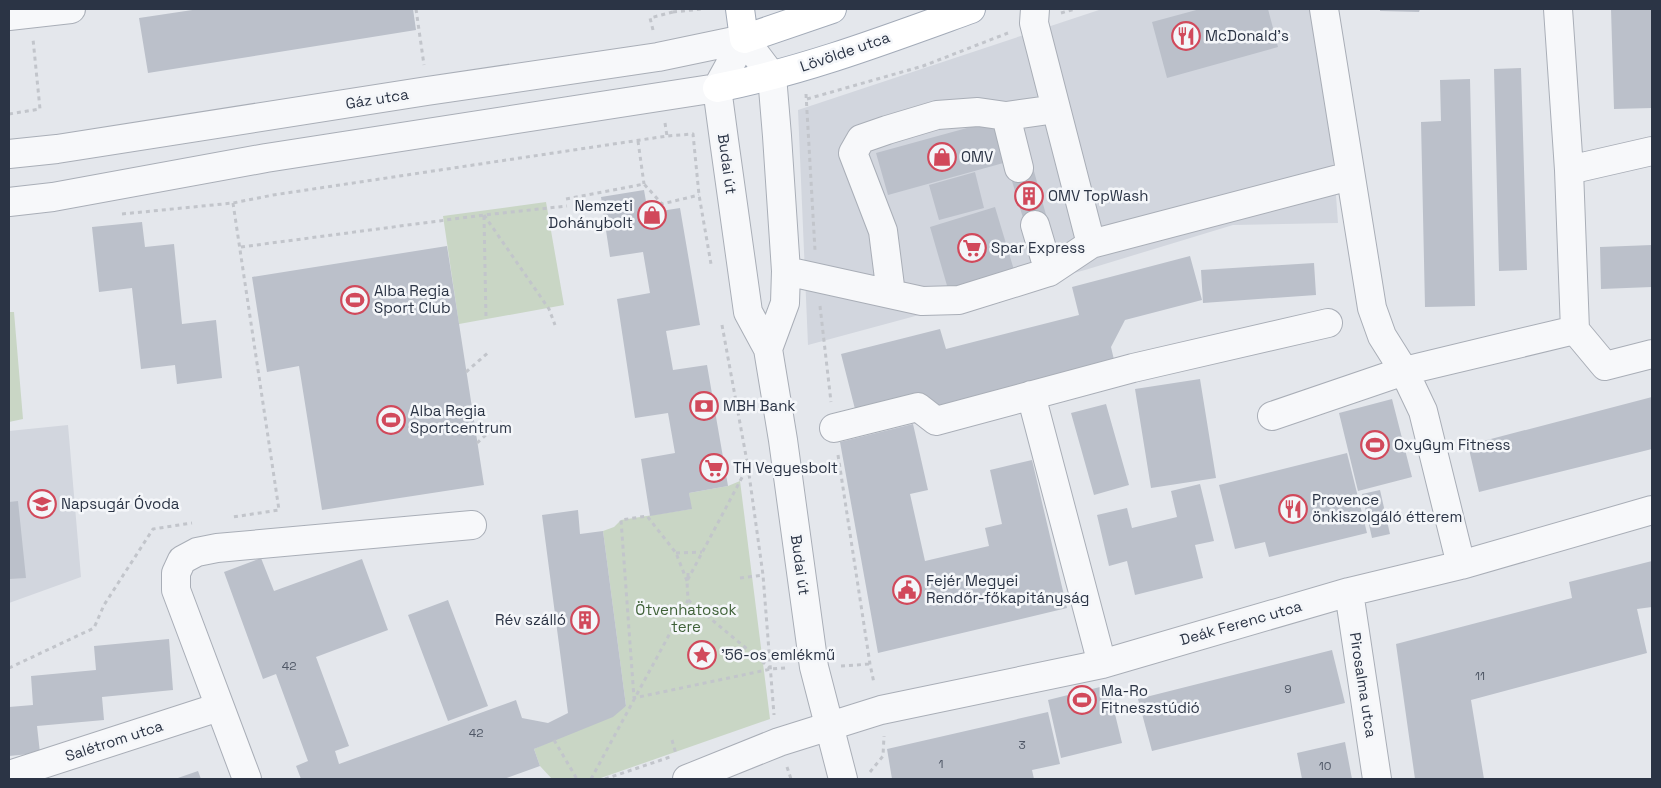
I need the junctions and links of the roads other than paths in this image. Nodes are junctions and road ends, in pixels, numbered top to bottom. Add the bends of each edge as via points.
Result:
1 (71, 9) edge
2 (740, 9) edge
3 (832, 9) edge
4 (971, 9) edge
5 (1324, 9) edge
6 (1558, 9) edge
7 (20, 15) edge
8 (1034, 16) edge
9 (744, 39) junction
10 (772, 76) junction
11 (717, 88) junction
12 (1056, 109) junction
13 (1006, 116) junction
14 (1652, 151) edge
15 (9, 154) edge
16 (1019, 168) dead end
17 (1570, 170) junction
18 (1350, 176) junction
19 (9, 202) edge
20 (1035, 225) dead end
21 (1091, 244) junction
22 (786, 271) junction
23 (1049, 272) junction
24 (890, 294) junction
25 (1328, 323) dead end
26 (1574, 330) junction
27 (768, 349) junction
28 (1652, 354) edge
29 (1404, 371) junction
30 (1032, 395) junction
31 (1272, 416) dead end
32 (834, 428) road end
33 (1652, 510) edge
34 (472, 524) dead end
35 (1461, 565) junction
36 (1349, 592) junction
37 (1102, 664) junction
38 (219, 707) junction
39 (828, 725) junction
40 (9, 775) edge
41 (855, 778) edge
42 (247, 779) edge
43 (686, 779) edge
44 (1377, 779) edge

1 - 7 street
2 - 9 main road
3 - 9 main road
4 - 10 main road, Lövölde utca
5 - 18 street
6 - 17 street
8 - 12 street
9 - 10 street
9 - 11 street
9 - 15 street, Gáz utca via 658,57
10 - 11 main road, Lövölde utca
10 - 22 street
11 - 19 street via 266,158
11 - 27 street, Budai út via 748,312
12 - 13 street
12 - 21 street
13 - 16 street
13 - 24 street via 978,112 937,115 861,139 853,153 883,231
14 - 17 street
17 - 26 street
18 - 21 street
18 - 29 street via 1372,308 1382,336
20 - 23 street
21 - 23 street
22 - 24 street
22 - 27 street via 786,303
23 - 24 street via 959,300 922,301
25 - 30 street
26 - 28 street via 1606,366
26 - 29 street
27 - 39 street, Budai út via 814,667
29 - 31 street
29 - 35 street via 1423,411
30 - 32 street via 936,421 918,407
30 - 37 street
33 - 35 street, Deák Ferenc utca
34 - 38 street via 217,548 182,560 176,573 176,590
35 - 36 street, Deák Ferenc utca
36 - 37 street, Deák Ferenc utca
36 - 44 street, Pirosalma utca
37 - 39 street, Deák Ferenc utca via 881,710
38 - 40 street, Salétrom utca
38 - 42 street
39 - 41 street, Budai út
39 - 43 street, Deák Ferenc utca

